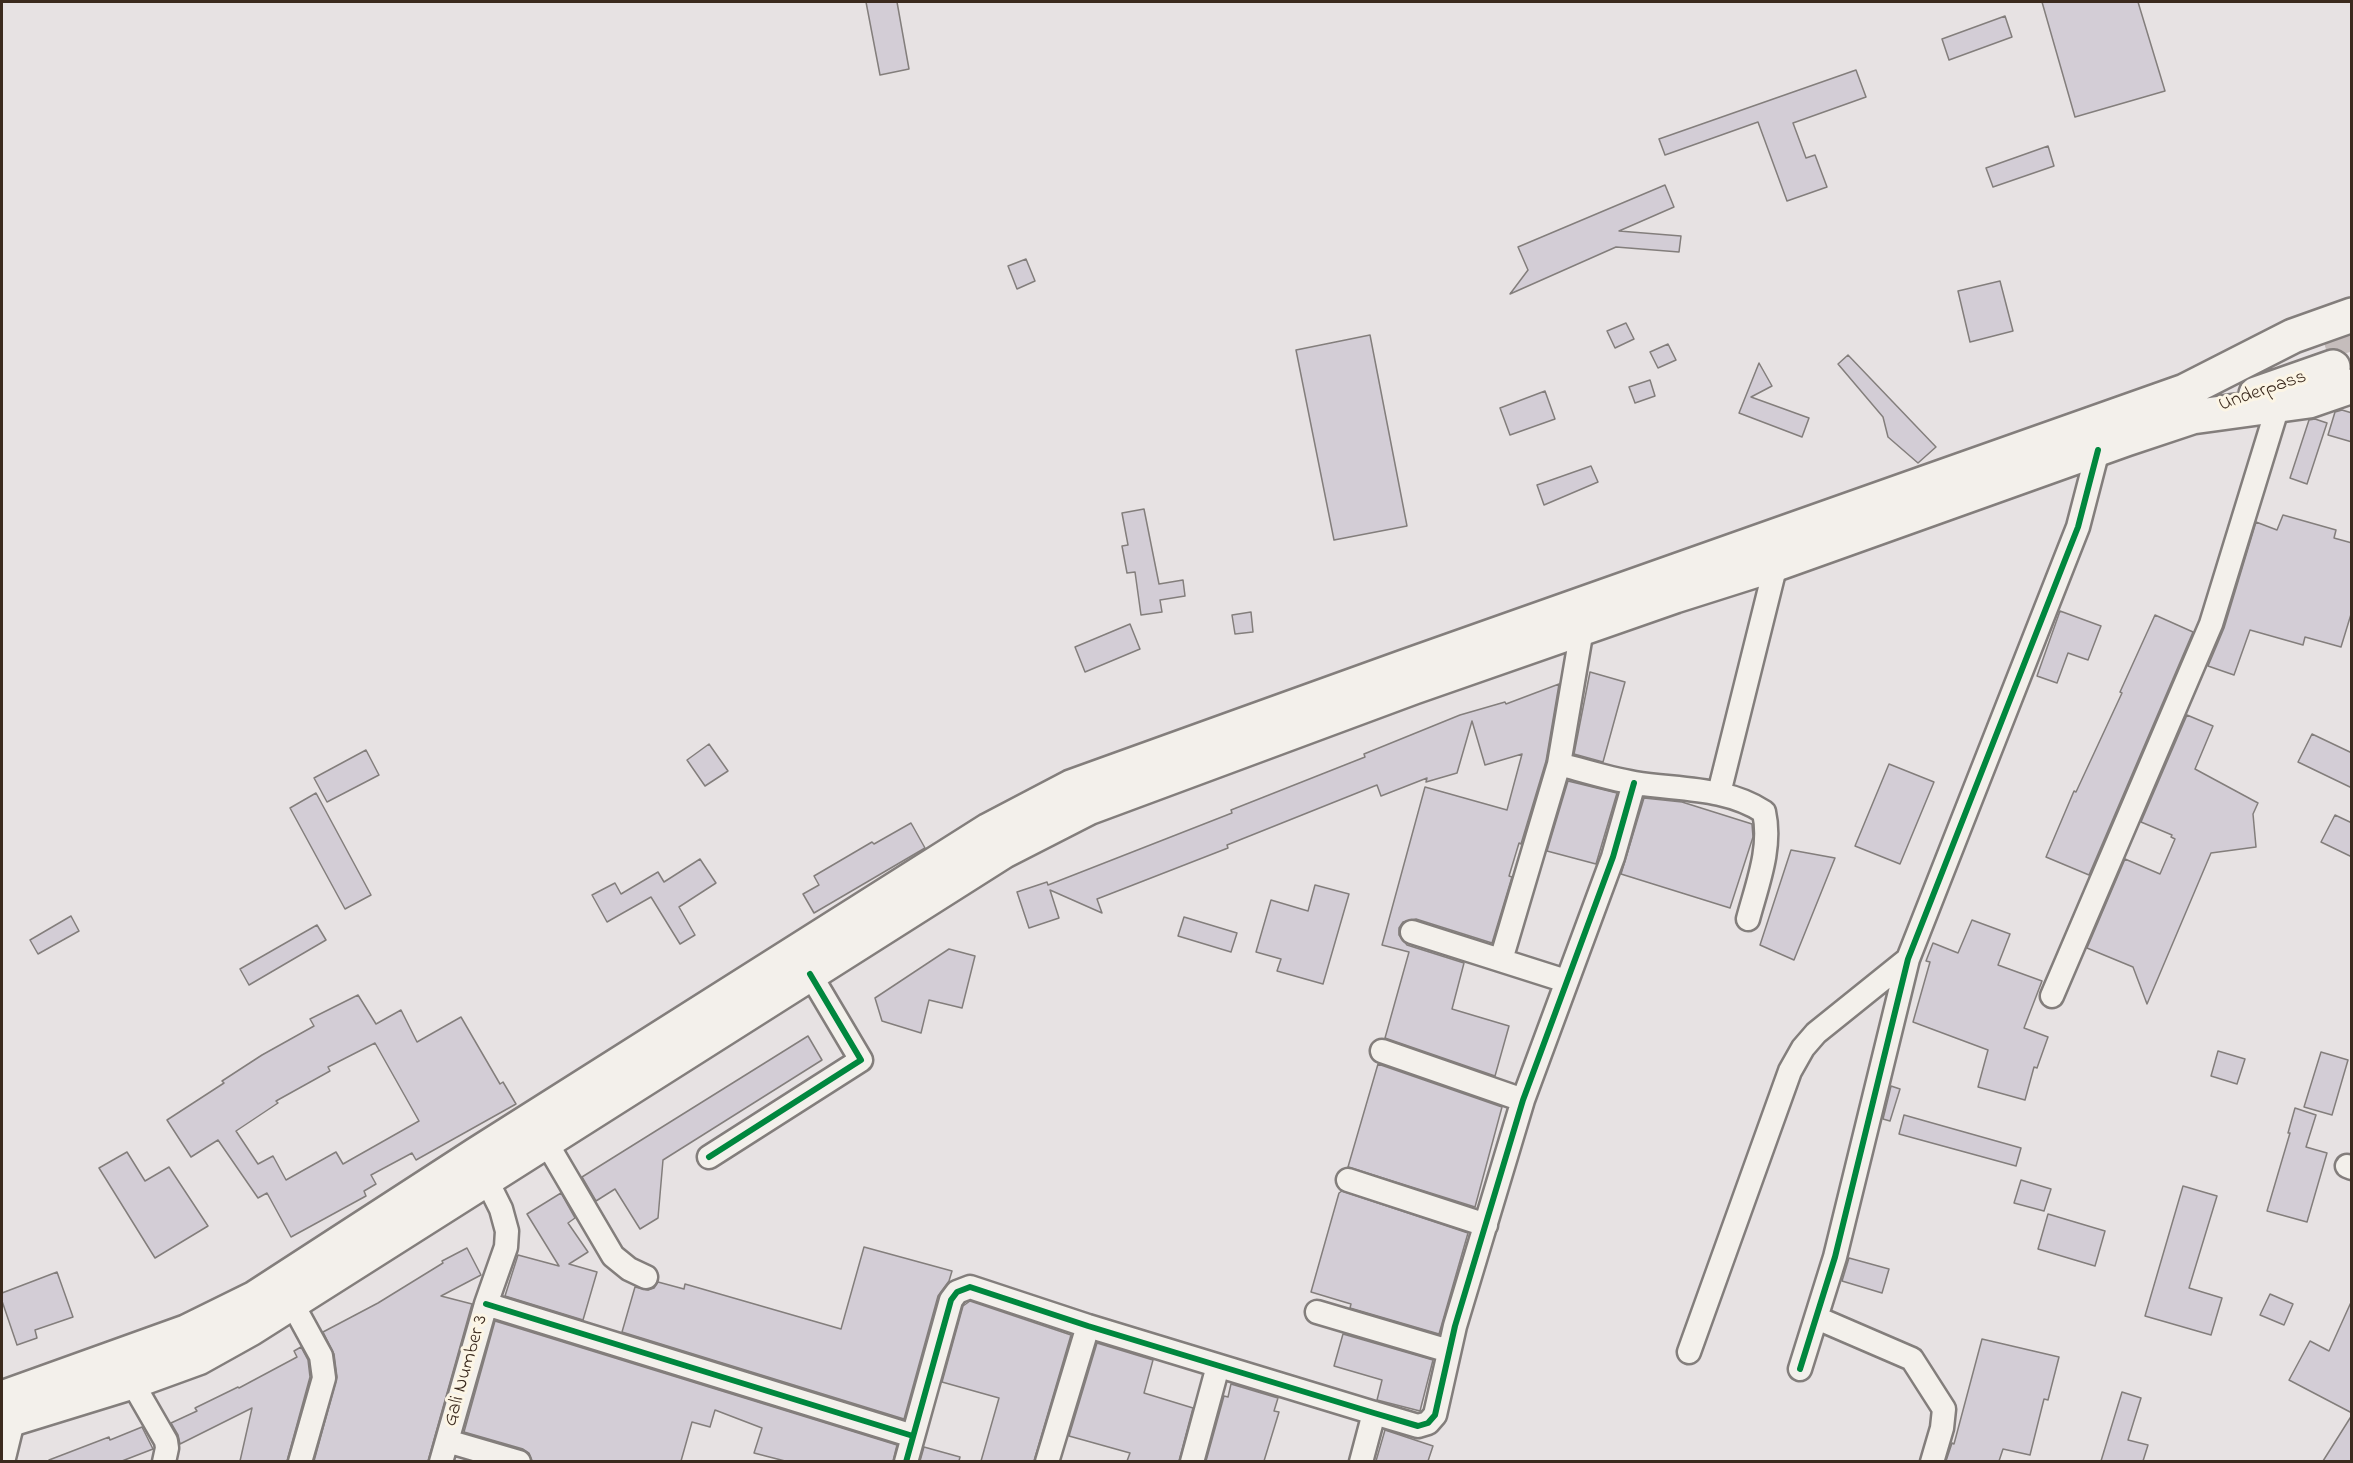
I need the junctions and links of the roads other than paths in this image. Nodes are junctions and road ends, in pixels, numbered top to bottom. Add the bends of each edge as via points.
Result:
1 (2352, 315) edge
2 (2336, 366) edge
3 (2188, 404) junction
4 (2278, 405) junction
5 (2098, 450) junction
6 (1776, 564) junction
7 (1580, 617) junction
8 (1560, 764) junction
9 (1634, 783) junction
10 (1719, 793) junction
11 (1748, 920) dead end
12 (1412, 932) dead end
13 (1501, 960) junction
14 (1908, 960) junction
15 (810, 974) junction
16 (1566, 981) junction
17 (2052, 996) dead end
18 (1382, 1051) dead end
19 (1523, 1100) junction
20 (546, 1142) junction
21 (709, 1157) dead end
22 (486, 1179) junction
23 (1348, 1180) dead end
24 (1486, 1226) junction
25 (646, 1277) dead end
26 (292, 1303) junction
27 (486, 1304) junction
28 (1317, 1312) dead end
29 (1817, 1318) junction
30 (1088, 1326) junction
31 (1449, 1351) junction
32 (1689, 1352) dead end
33 (1218, 1366) junction
34 (1800, 1370) dead end
35 (132, 1382) junction
36 (6, 1412) edge
37 (1374, 1413) junction
38 (913, 1436) junction
39 (444, 1451) edge
40 (3, 1461) edge
41 (164, 1461) edge
42 (300, 1461) edge
43 (519, 1461) edge
44 (906, 1461) edge
45 (1047, 1461) edge
46 (1192, 1461) edge
47 (1361, 1461) edge
48 (1932, 1461) edge

1 - 3 main road via 2293,336
2 - 3 main road, Underpass
2 - 4 main road via 2309,401
3 - 4 main road
3 - 5 main road
3 - 7 main road
4 - 17 street via 2211,624
5 - 6 main road
5 - 14 street via 2078,527
6 - 7 main road
6 - 10 street
7 - 8 street
7 - 15 main road via 1414,687 1088,808 1004,851
7 - 36 main road via 1071,787 989,830 255,1298
8 - 9 street
8 - 13 street
9 - 10 street
9 - 16 street via 1613,857
10 - 11 street via 1749,802 1764,812 1768,829
12 - 13 street
13 - 16 street
14 - 29 street via 1836,1257
14 - 32 street via 1816,1033 1790,1071
15 - 20 main road
15 - 21 street via 861,1060
16 - 19 street
18 - 19 street
19 - 24 street
20 - 22 main road
20 - 25 street via 613,1256
22 - 26 main road
22 - 27 street, Gali Number 3 via 507,1231 506,1247
23 - 24 street
24 - 31 street
26 - 35 main road via 198,1358
26 - 42 street via 321,1356 324,1378
27 - 38 street
27 - 39 street, Gali Number 3
28 - 31 street
29 - 34 street
29 - 48 street via 1912,1359 1944,1408
30 - 33 street
30 - 38 street via 970,1287 957,1292 951,1300
30 - 45 street
31 - 37 street via 1435,1415 1428,1423 1418,1426
33 - 37 street
33 - 46 street
35 - 36 main road
35 - 41 street via 166,1441
36 - 40 street
37 - 47 street
38 - 44 street
39 - 43 street

